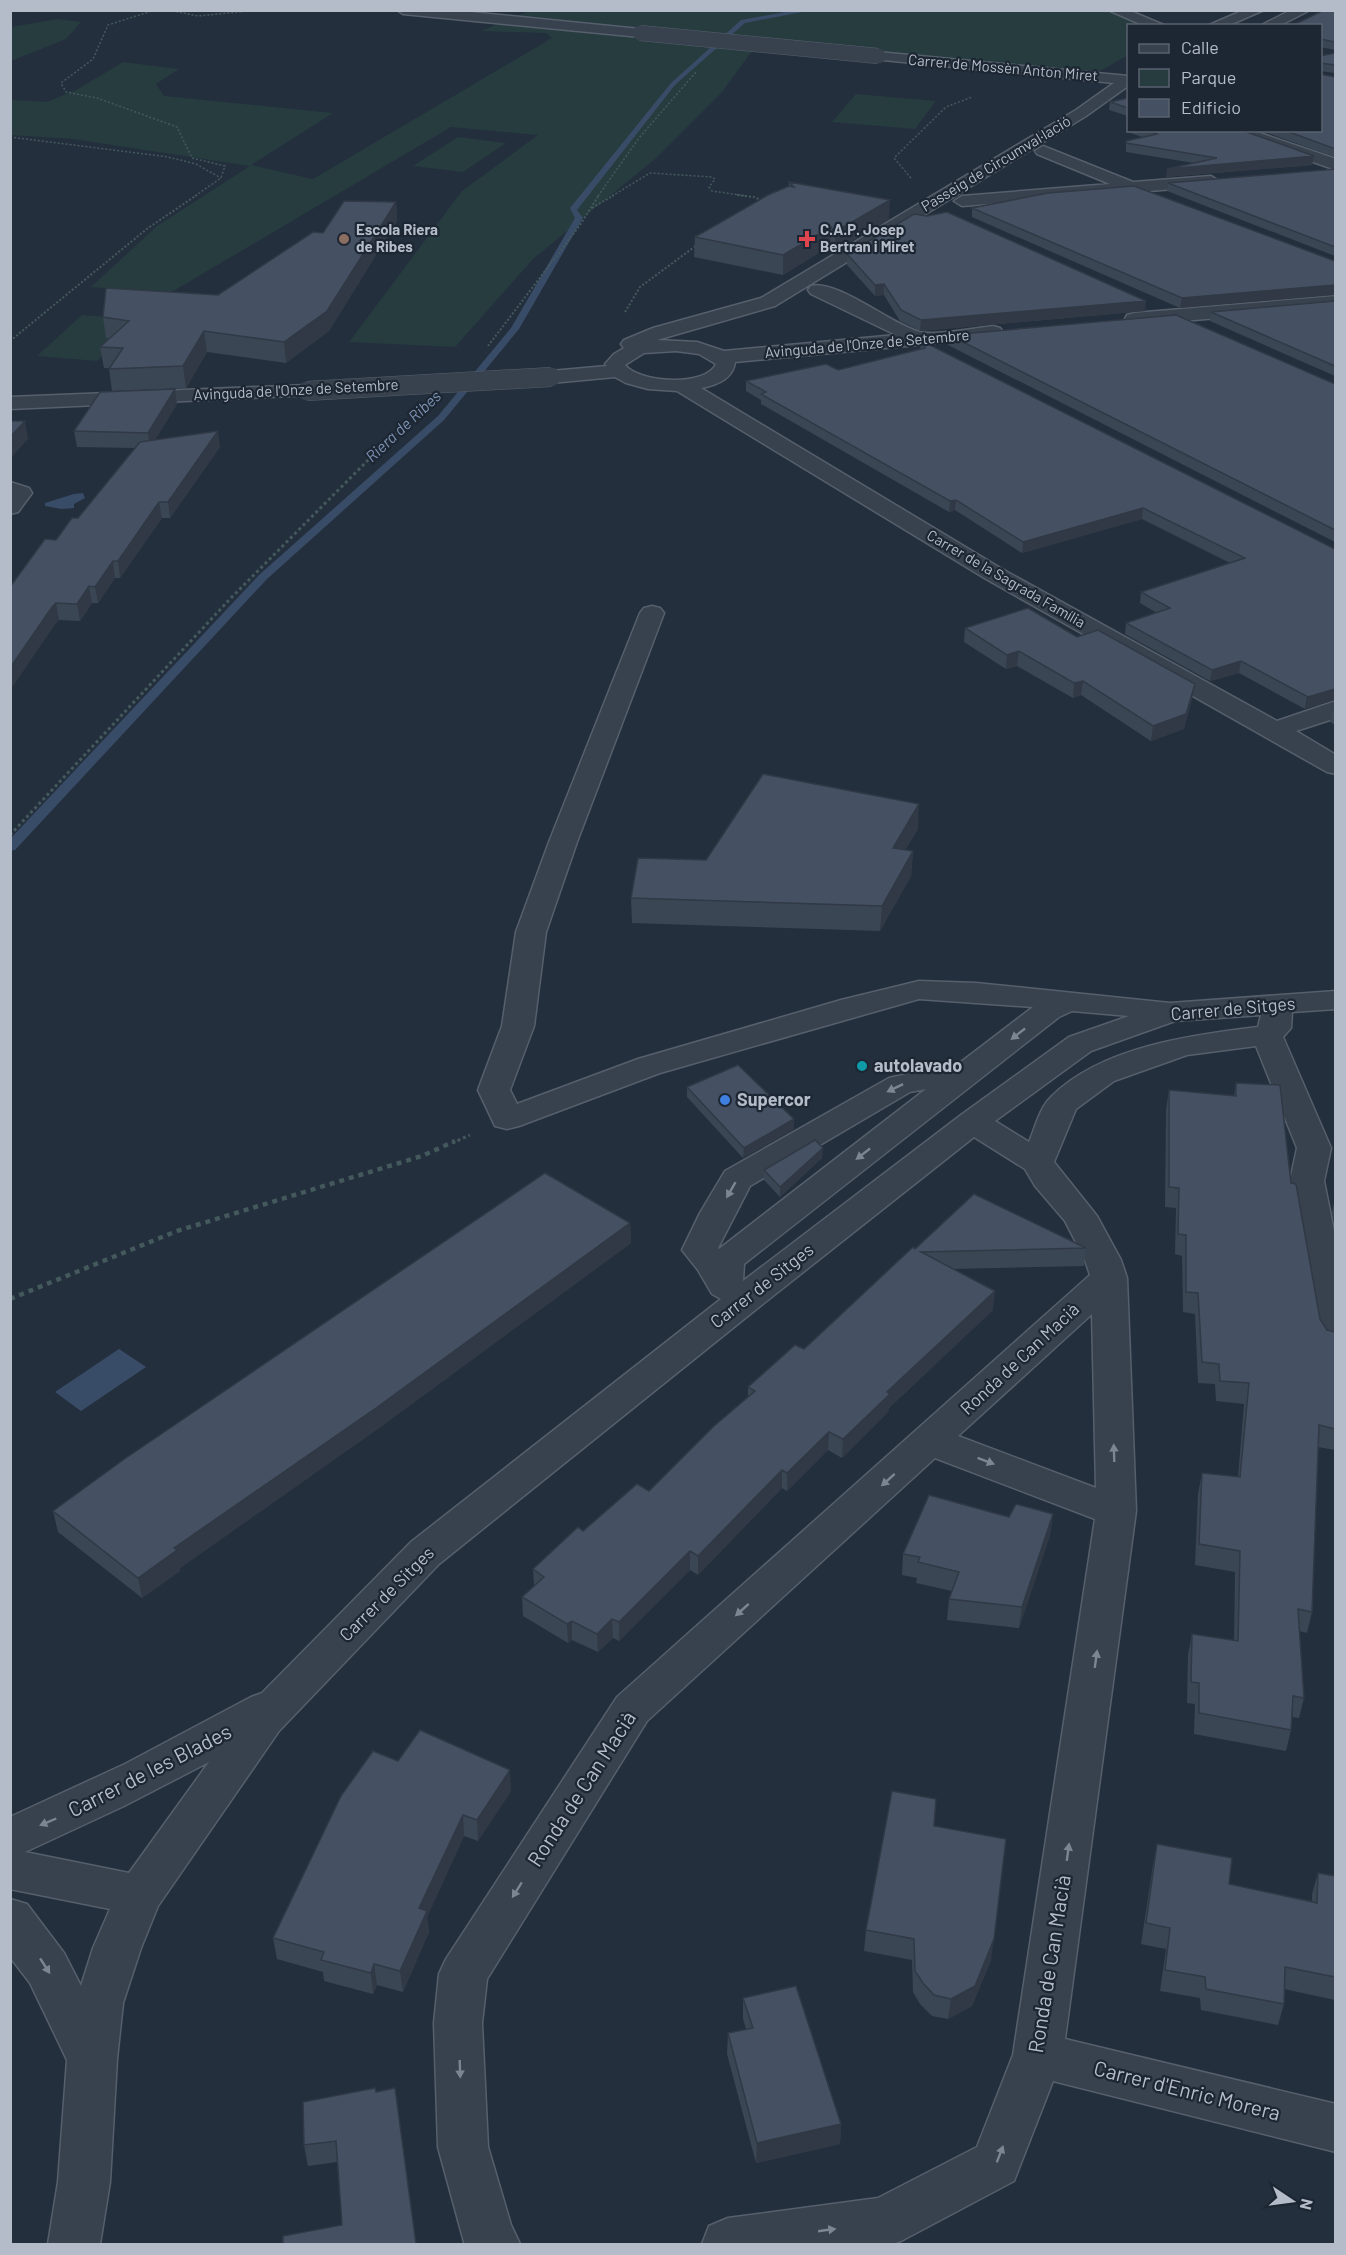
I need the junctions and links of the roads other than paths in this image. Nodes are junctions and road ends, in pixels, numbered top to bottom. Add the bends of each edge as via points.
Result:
1 (403, 10) edge
2 (1114, 10) edge
3 (1258, 10) edge
4 (1304, 10) edge
5 (1154, 24) edge
6 (1219, 24) edge
7 (1271, 24) edge
8 (1127, 80) edge
9 (1127, 81) edge
10 (1119, 107) edge
11 (1241, 132) edge
12 (1043, 151) junction
13 (1335, 165) edge
14 (1335, 171) edge
15 (1312, 172) edge
16 (1229, 180) edge
17 (1135, 188) junction
18 (962, 201) junction
19 (1168, 201) edge
20 (817, 290) junction
21 (1139, 301) edge
22 (1335, 302) edge
23 (1173, 316) junction
24 (1118, 321) edge
25 (1014, 330) edge
26 (1205, 330) edge
27 (918, 339) junction
28 (631, 344) road end
29 (676, 345) junction
30 (721, 357) junction
31 (956, 358) edge
32 (617, 371) junction
33 (681, 386) junction
34 (10, 403) edge
35 (10, 488) edge
36 (10, 507) edge
37 (652, 613) dead end
38 (1335, 709) edge
39 (1275, 730) junction
40 (1335, 766) edge
41 (1335, 1000) edge
42 (1066, 1002) junction
43 (1171, 1011) junction
44 (1272, 1019) junction
45 (972, 1069) junction
46 (973, 1122) junction
47 (1324, 1146) edge
48 (1037, 1162) junction
49 (1109, 1278) junction
50 (735, 1292) junction
51 (1335, 1339) edge
52 (931, 1441) junction
53 (1116, 1511) junction
54 (275, 1708) junction
55 (10, 1838) edge
56 (10, 1869) edge
57 (140, 1895) junction
58 (10, 1919) edge
59 (1038, 2055) junction
60 (92, 2059) junction
61 (1335, 2128) edge
62 (74, 2244) edge
63 (494, 2244) edge
64 (728, 2244) edge

1 - 8 street, Carrer de Mossèn Anton Miret, bridge
2 - 5 street
3 - 6 street
4 - 7 street
9 - 28 street, Passeig de Circumval·lació via 1081,113 768,302
10 - 12 street, Passeig de Circumval·lació
11 - 13 street
12 - 17 street
12 - 18 street, Passeig de Circumval·lació
14 - 15 street
16 - 17 street
17 - 18 street
17 - 19 street
18 - 20 street, Passeig de Circumval·lació
20 - 27 street
20 - 29 street, Passeig de Circumval·lació via 784,309 711,330
21 - 23 street
22 - 23 street
23 - 24 street
23 - 26 street
25 - 27 street, Avinguda de l'Onze de Setembre
27 - 30 street, Avinguda de l'Onze de Setembre
27 - 31 street
29 - 30 street via 699,348
29 - 32 street via 653,345 622,354 615,364
30 - 33 street via 726,363 723,372
32 - 33 street via 642,383
32 - 34 street, Avinguda de l'Onze de Setembre, bridge via 307,391
33 - 39 street, Carrer de la Sagrada Família via 994,574
35 - 36 street via 21,493
37 - 42 street via 531,932 518,1026 494,1090 507,1119 649,1066 919,990
38 - 39 street
39 - 40 street, Carrer de la Sagrada Família
41 - 44 street, Carrer de Sitges
42 - 43 street
42 -> 45 street via 1048,1010
43 - 44 street, Carrer de Sitges
43 - 46 street, Carrer de Sitges via 1080,1044
44 - 47 street
44 - 48 street via 1103,1074 1062,1104
45 -> 50 street via 727,1260
45 -> 50 street via 900,1085 737,1179 700,1250
46 - 48 street, Ronda de Can Macià
46 - 50 street, Carrer de Sitges
47 - 51 street via 1307,1180
48 - 49 street, Ronda de Can Macià via 1080,1216
49 - 52 street, Ronda de Can Macià
53 -> 49 street, Ronda de Can Macià
50 - 54 street, Carrer de Sitges via 425,1553
52 -> 53 street
52 -> 63 street, Ronda de Can Macià via 632,1708 463,1974 458,2023 462,2147 490,2242
59 -> 53 street, Ronda de Can Macià
54 -> 55 street, Carrer de les Blades via 76,1810
54 - 57 street
56 - 57 street
57 - 60 street via 99,2003
58 -> 60 street via 47,1968
59 - 61 street, Carrer d'Enric Morera
64 -> 59 street, Ronda de Can Macià via 883,2223 996,2164
60 - 62 street via 84,2182

